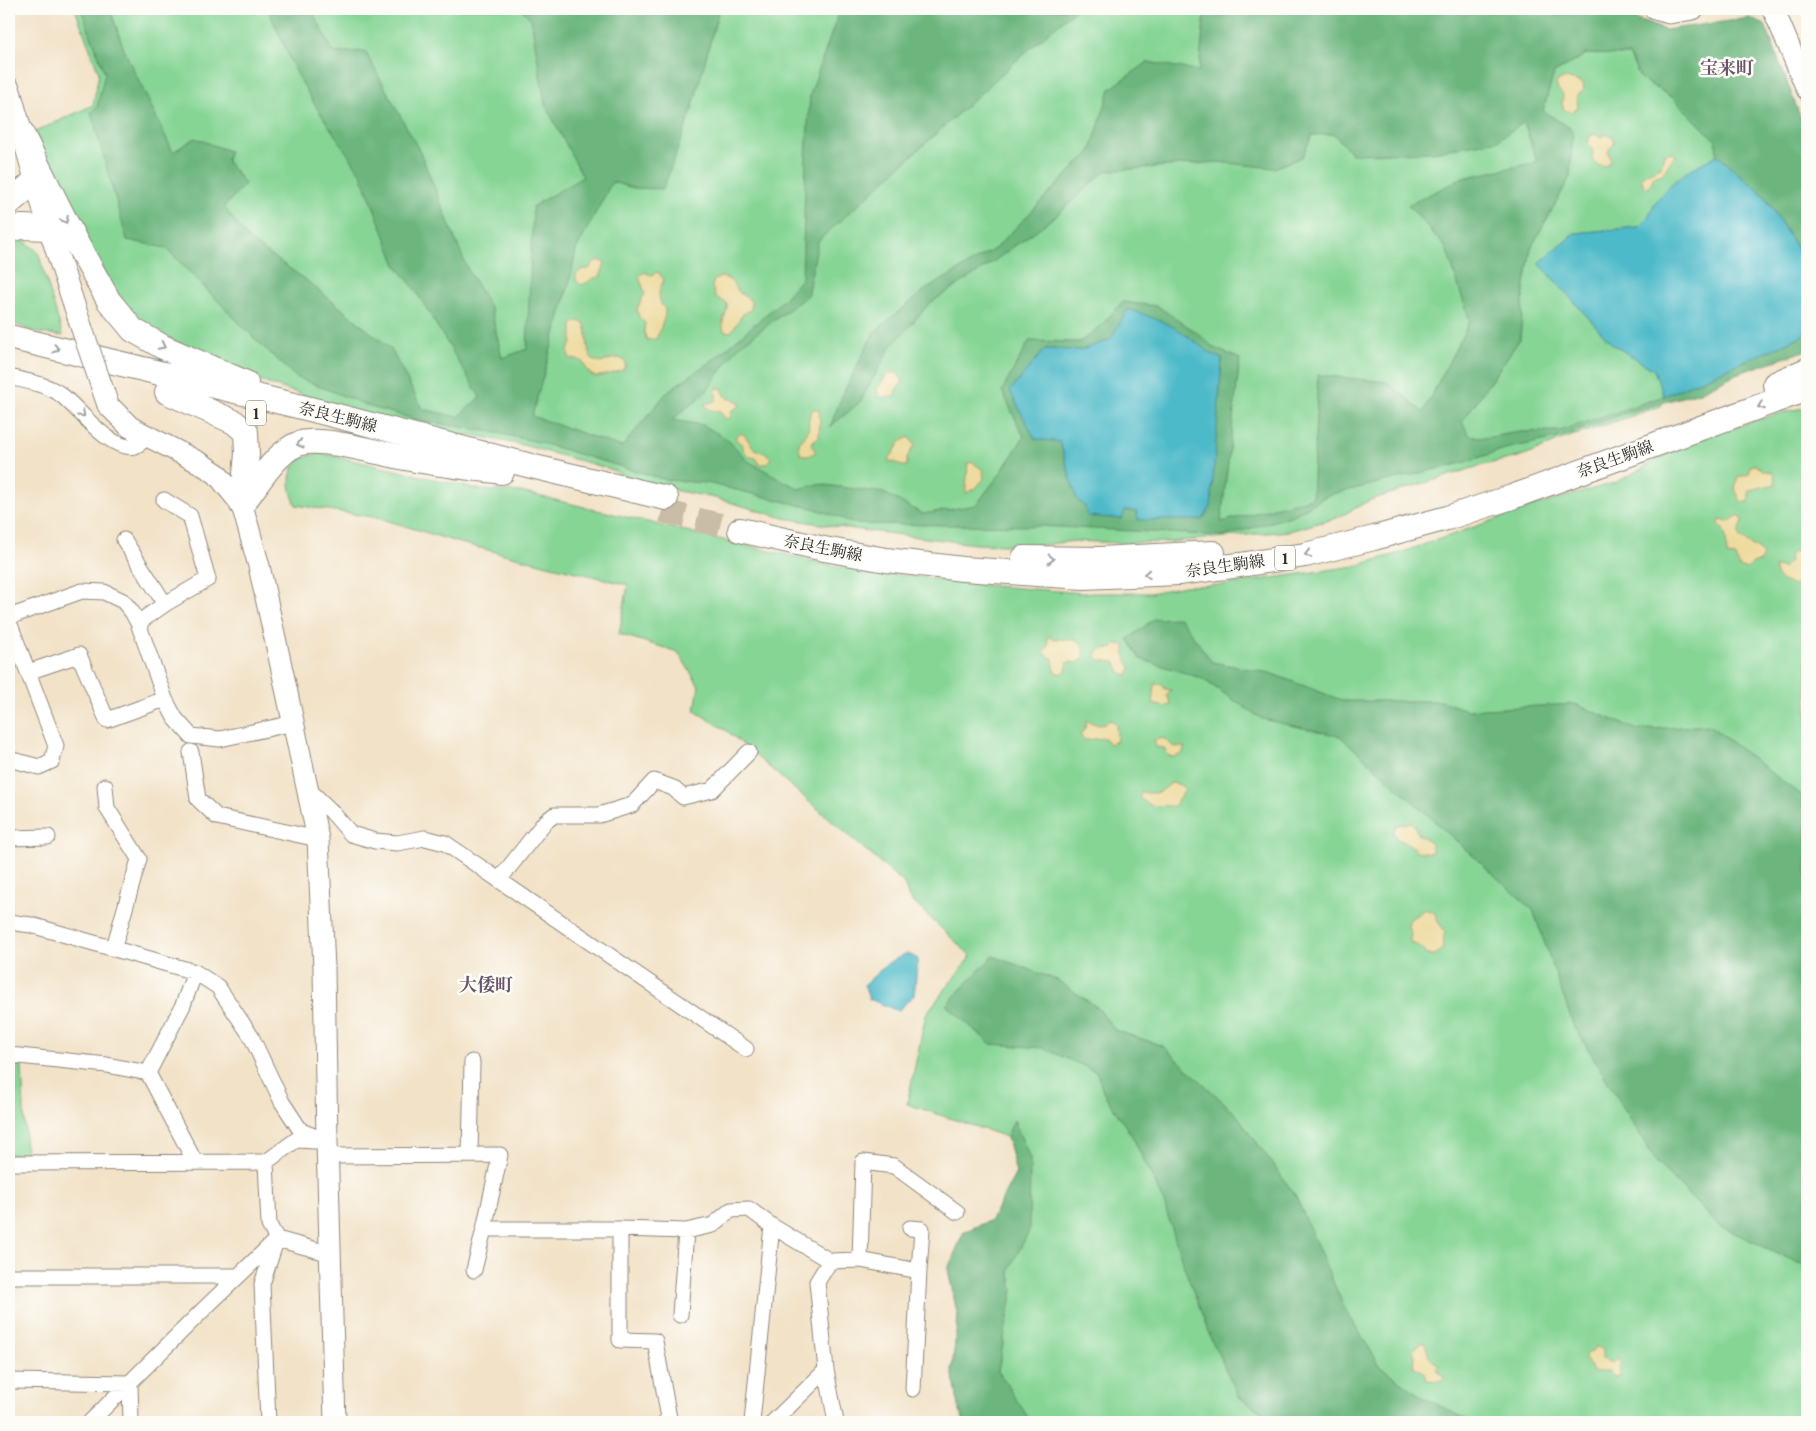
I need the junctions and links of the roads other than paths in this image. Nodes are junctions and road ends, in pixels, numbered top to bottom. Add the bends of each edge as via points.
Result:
1 (1655, 9) edge
2 (1693, 9) edge
3 (1772, 9) edge
4 (9, 88) edge
5 (1807, 89) edge
6 (20, 130) junction
7 (35, 181) junction
8 (9, 204) edge
9 (49, 228) junction
10 (9, 230) edge
11 (13, 341) edge
12 (1807, 370) edge
13 (9, 377) edge
14 (1798, 387) edge
15 (167, 392) junction
16 (306, 408) junction
17 (147, 437) junction
18 (504, 472) junction
19 (164, 500) dead end
20 (242, 505) junction
21 (742, 523) tunnel mouth
22 (124, 540) dead end
23 (165, 604) junction
24 (9, 617) edge
25 (9, 622) edge
26 (138, 623) junction
27 (28, 672) junction
28 (165, 699) junction
29 (294, 723) junction
30 (191, 752) dead end
31 (749, 752) dead end
32 (9, 759) edge
33 (105, 786) dead end
34 (309, 790) junction
35 (48, 837) dead end
36 (9, 838) edge
37 (318, 840) junction
38 (499, 880) junction
39 (9, 922) edge
40 (114, 947) junction
41 (195, 972) junction
42 (746, 1048) dead end
43 (9, 1055) edge
44 (472, 1062) dead end
45 (148, 1073) junction
46 (327, 1149) junction
47 (470, 1155) junction
48 (194, 1162) junction
49 (266, 1162) junction
50 (9, 1163) edge
51 (957, 1212) dead end
52 (772, 1226) junction
53 (910, 1228) dead end
54 (484, 1229) junction
55 (620, 1229) junction
56 (686, 1231) junction
57 (276, 1239) junction
58 (331, 1254) junction
59 (860, 1260) junction
60 (830, 1261) junction
61 (474, 1270) dead end
62 (919, 1271) junction
63 (9, 1276) edge
64 (238, 1276) junction
65 (680, 1315) dead end
66 (826, 1370) junction
67 (9, 1381) edge
68 (130, 1383) junction
69 (913, 1389) dead end
70 (90, 1422) edge
71 (131, 1422) edge
72 (268, 1422) edge
73 (335, 1422) edge
74 (665, 1422) edge
75 (752, 1422) edge
76 (772, 1422) edge
77 (836, 1422) edge

1 - 2 street via 1669,13
3 - 5 street
4 - 6 street
6 - 7 street
6 -> 16 main road via 76,242 109,300 133,330 163,347
7 - 8 main road
7 - 9 street
9 - 10 main road
9 - 17 street, bridge via 108,405 130,427
11 - 15 main road, 奈良生駒線 / 1
11 -> 16 main road, 奈良生駒線 / 1
12 - 14 main road, 奈良生駒線 / 1
13 -> 17 street via 52,389 117,443 129,447 140,444
14 - 21 main road, 奈良生駒線 / 1 via 1499,486 1359,527 1228,552 1100,559 1018,558 947,553
15 - 18 main road, 奈良生駒線 / 1
15 - 20 main road via 234,422 246,432 248,454
16 - 18 main road, 奈良生駒線 / 1 via 664,504
17 - 20 street via 217,474
18 -> 20 main road via 312,441 299,443 276,460
19 - 23 street via 190,516 208,578
20 - 29 street
22 - 23 street
23 - 26 street
24 - 26 street via 82,591 104,592 123,601
25 - 27 street
26 - 28 street
27 - 28 street via 79,655 107,720
27 - 32 street via 56,746 52,761 39,767
28 - 29 street via 175,718 191,736 220,738
29 - 34 street
30 - 37 street via 198,799 217,817
31 - 38 street via 712,790 683,797 673,788 654,782 632,805 599,815 554,815
33 - 40 street via 107,808 140,859
34 - 37 street
34 - 38 street via 351,834 375,841 396,843 425,838 445,843
35 - 36 street
37 - 46 street
38 - 42 street
39 - 40 street
40 - 41 street
41 - 45 street via 183,1005
41 - 46 street via 218,987 251,1036 282,1102 301,1131
43 - 45 street via 107,1065
44 - 47 street
45 - 48 street
46 - 47 street
46 - 49 street via 296,1140
46 - 58 street
47 - 54 street via 500,1155
48 - 49 street
48 - 50 street
49 - 57 street via 269,1224
51 - 59 street via 894,1166 864,1162
52 - 56 street via 749,1209 731,1210 713,1225
52 - 60 street
52 - 75 street
53 - 62 street via 922,1229
54 - 55 street
54 - 61 street
55 - 56 street
55 - 74 street via 620,1340 656,1341 669,1418
56 - 65 street
57 - 58 street
57 - 64 street
57 - 72 street via 262,1284
58 - 73 street
59 - 60 street
59 - 62 street
60 - 66 street via 817,1282
62 - 69 street
63 - 64 street
64 - 68 street
66 - 76 street
66 - 77 street
67 - 68 street
68 - 70 street
68 - 71 street

